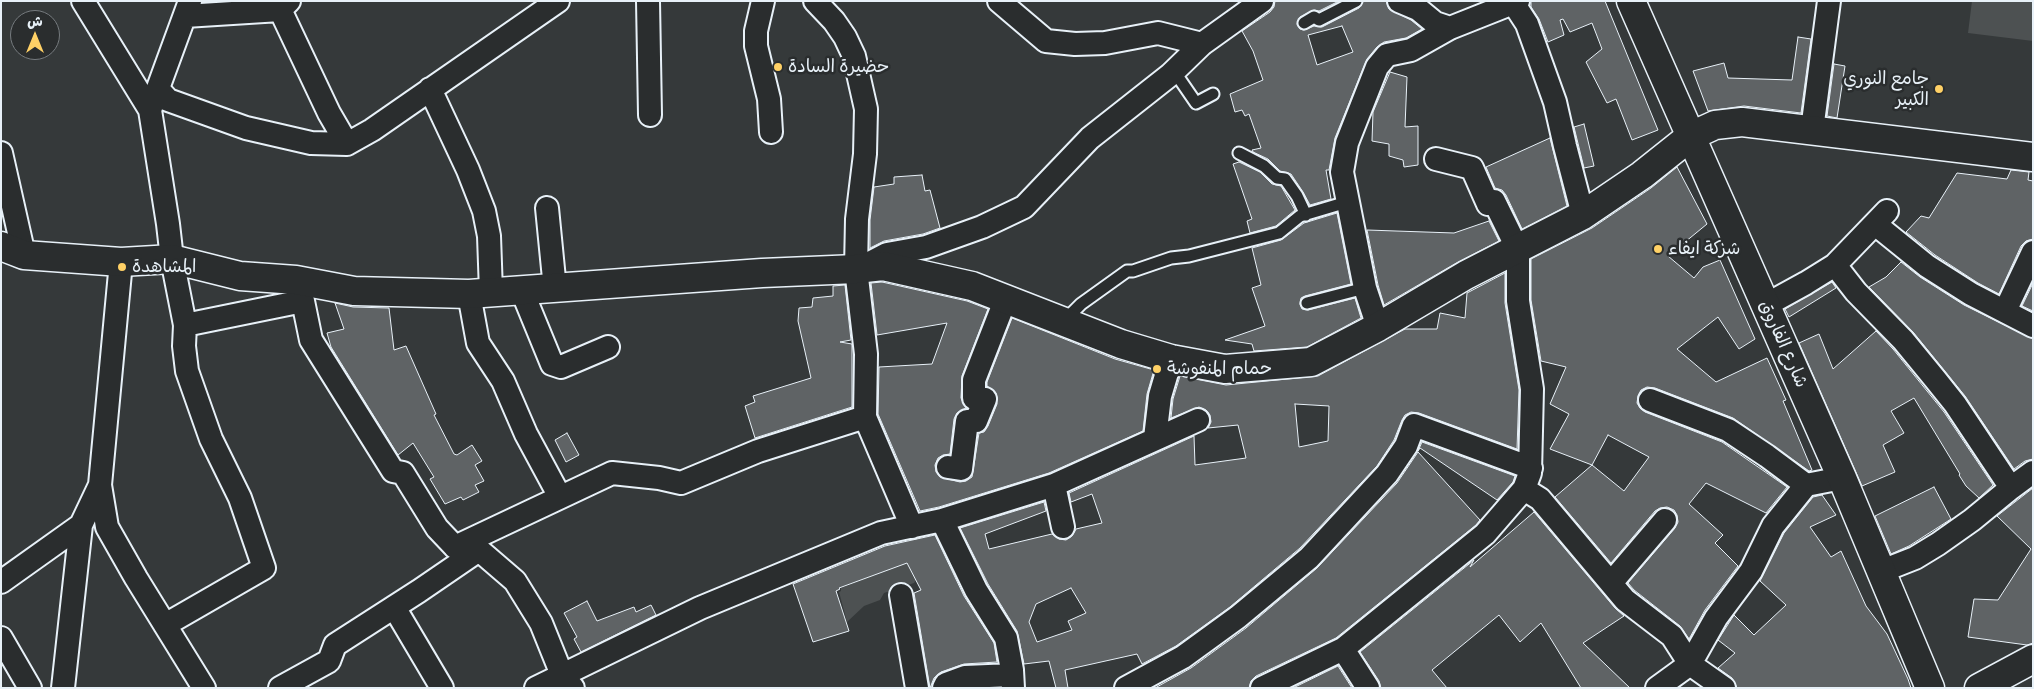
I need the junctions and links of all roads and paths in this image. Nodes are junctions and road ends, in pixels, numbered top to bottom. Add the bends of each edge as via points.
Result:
1 (83, 1) edge
2 (558, 1) edge
3 (648, 1) edge
4 (763, 1) edge
5 (815, 1) edge
6 (999, 1) edge
7 (1262, 1) edge
8 (1356, 1) edge
9 (1399, 1) edge
10 (1631, 1) edge
11 (1829, 1) edge
12 (1515, 2) edge
13 (282, 4) edge
14 (188, 9) edge
15 (1304, 23) dead end
16 (1450, 28) junction
17 (1202, 44) junction
18 (1174, 70) junction
19 (158, 89) junction
20 (430, 89) junction
21 (1213, 94) dead end
22 (150, 110) junction
23 (650, 115) dead end
24 (1812, 130) junction
25 (771, 132) dead end
26 (1691, 136) junction
27 (347, 144) junction
28 (1, 153) edge
29 (1239, 153) dead end
30 (2033, 157) edge
31 (1436, 159) dead end
32 (1347, 202) junction
33 (547, 208) dead end
34 (1306, 215) junction
35 (1583, 215) junction
36 (13, 250) edge
37 (1518, 250) junction
38 (2033, 252) edge
39 (172, 259) junction
40 (121, 262) junction
41 (1835, 265) junction
42 (856, 269) junction
43 (1365, 288) junction
44 (555, 289) junction
45 (299, 291) junction
46 (522, 291) junction
47 (480, 293) junction
48 (1006, 298) junction
49 (1307, 303) dead end
50 (1766, 304) junction
51 (2005, 312) junction
52 (1063, 322) junction
53 (184, 325) junction
54 (2033, 326) edge
55 (1378, 327) junction
56 (608, 347) dead end
57 (1171, 359) junction
58 (1650, 400) dead end
59 (865, 418) junction
60 (1198, 420) dead end
61 (1156, 438) junction
62 (948, 468) dead end
63 (2033, 472) edge
64 (1842, 478) junction
65 (1527, 479) junction
66 (100, 485) junction
67 (1054, 485) junction
68 (1806, 485) junction
69 (2011, 488) junction
70 (560, 497) junction
71 (942, 520) junction
72 (1665, 520) dead end
73 (81, 525) junction
74 (912, 527) junction
75 (1063, 527) dead end
76 (455, 547) junction
77 (479, 550) junction
78 (1882, 571) junction
79 (1, 582) edge
80 (1611, 583) junction
81 (901, 595) dead end
82 (394, 607) junction
83 (165, 625) junction
84 (1, 638) edge
85 (1343, 649) junction
86 (2032, 661) edge
87 (1690, 664) junction
88 (1999, 681) edge
89 (568, 682) edge
90 (1013, 682) edge
91 (30, 688) edge
92 (63, 688) edge
93 (204, 688) edge
94 (280, 688) edge
95 (442, 688) edge
96 (536, 688) edge
97 (917, 688) edge
98 (944, 688) edge
99 (1126, 688) edge
100 (1262, 688) edge
101 (1368, 688) edge
102 (1657, 688) edge
103 (1724, 688) edge
104 (1930, 688) edge
105 (1979, 688) edge

1 - 22 street
2 - 20 street
3 - 23 street
4 - 25 street via 756,46 769,100
5 - 42 street via 834,21 854,56 866,109
6 - 17 street via 1046,41 1105,43 1158,34
7 - 17 street
8 - 15 lane via 1319,20 1314,17
9 - 16 street via 1418,9 1434,23
10 - 26 main road, شارع الفاروق
11 - 24 street
12 - 16 street
12 - 35 street via 1527,24 1555,102
13 - 14 street
13 - 27 street via 329,113
14 - 19 street
16 - 32 street via 1411,50 1387,56 1377,67 1347,143 1342,172
17 - 18 street
18 - 21 lane via 1196,103
18 - 42 street via 1090,138 1024,207 973,230 926,247 887,254
19 - 22 street
19 - 27 street via 168,100 246,128 311,143
20 - 27 street
20 - 47 street via 484,211 489,236
22 - 39 street
24 - 26 main road via 1728,122 1702,129
24 - 30 main road
26 - 35 main road via 1642,175
26 - 50 main road, شارع الفاروق
28 - 36 street
29 - 34 lane via 1264,166 1277,178 1285,179
31 - 37 street via 1472,168 1488,204 1494,201
32 - 34 lane
32 - 43 street
33 - 44 street
34 - 52 lane via 1279,232 1127,271 1081,304
35 - 37 main road
36 - 40 main road
37 - 55 main road via 1466,275
37 - 65 street via 1518,301 1532,389
38 - 51 street
39 - 40 main road
39 - 45 main road
39 - 53 street
40 - 66 street
41 - 50 street
41 - 51 street via 1881,218 1927,266
41 - 69 street via 1945,392
42 - 44 main road via 694,277
42 - 48 main road via 883,266 972,286
42 - 59 street via 866,354
43 - 49 lane
43 - 55 street
44 - 46 main road
45 - 47 main road
45 - 53 street
45 - 76 street via 311,340 339,387 393,471 403,473 437,528
46 - 47 main road
46 - 56 street via 552,364 561,367
47 - 70 street via 478,343 503,381 526,434
48 - 52 main road
48 - 62 street via 974,380 974,398 985,399 976,421 967,421 960,469
50 - 64 main road, شارع الفاروق
51 - 54 street
52 - 57 main road
53 - 83 street via 187,371 211,439 240,498 264,568
55 - 57 main road via 1311,362 1225,369
57 - 61 street via 1160,396
58 - 68 street via 1728,430
59 - 70 street via 758,451 681,483 612,473
59 - 74 street
60 - 61 street
61 - 67 street
63 - 69 street
64 - 68 street
64 - 78 main road, شارع الفاروق
65 - 80 street
65 - 85 street via 1485,534
65 - 99 street via 1414,425 1406,446 1387,474 1309,558 1238,617 1183,657
66 - 73 street
66 - 83 street via 107,527
67 - 71 street
67 - 75 street
68 - 87 street via 1773,526 1751,571 1716,618
69 - 78 street via 1938,544 1915,558
70 - 76 street
71 - 74 street
71 - 90 street via 976,590 1006,638
72 - 80 street
73 - 79 street
73 - 92 street
74 - 89 street via 881,533 700,608
76 - 77 street
77 - 82 street
77 - 89 street via 514,581 541,622
78 - 104 main road, شارع الفاروق
80 - 87 street via 1625,600 1672,636
81 - 97 street
82 - 94 street via 335,644 328,661
82 - 95 street
83 - 93 street
84 - 91 street
85 - 100 street
85 - 101 street
86 - 88 main road
87 - 102 street
87 - 103 street
88 - 105 main road
89 - 96 street
90 - 98 street via 965,677 946,684

